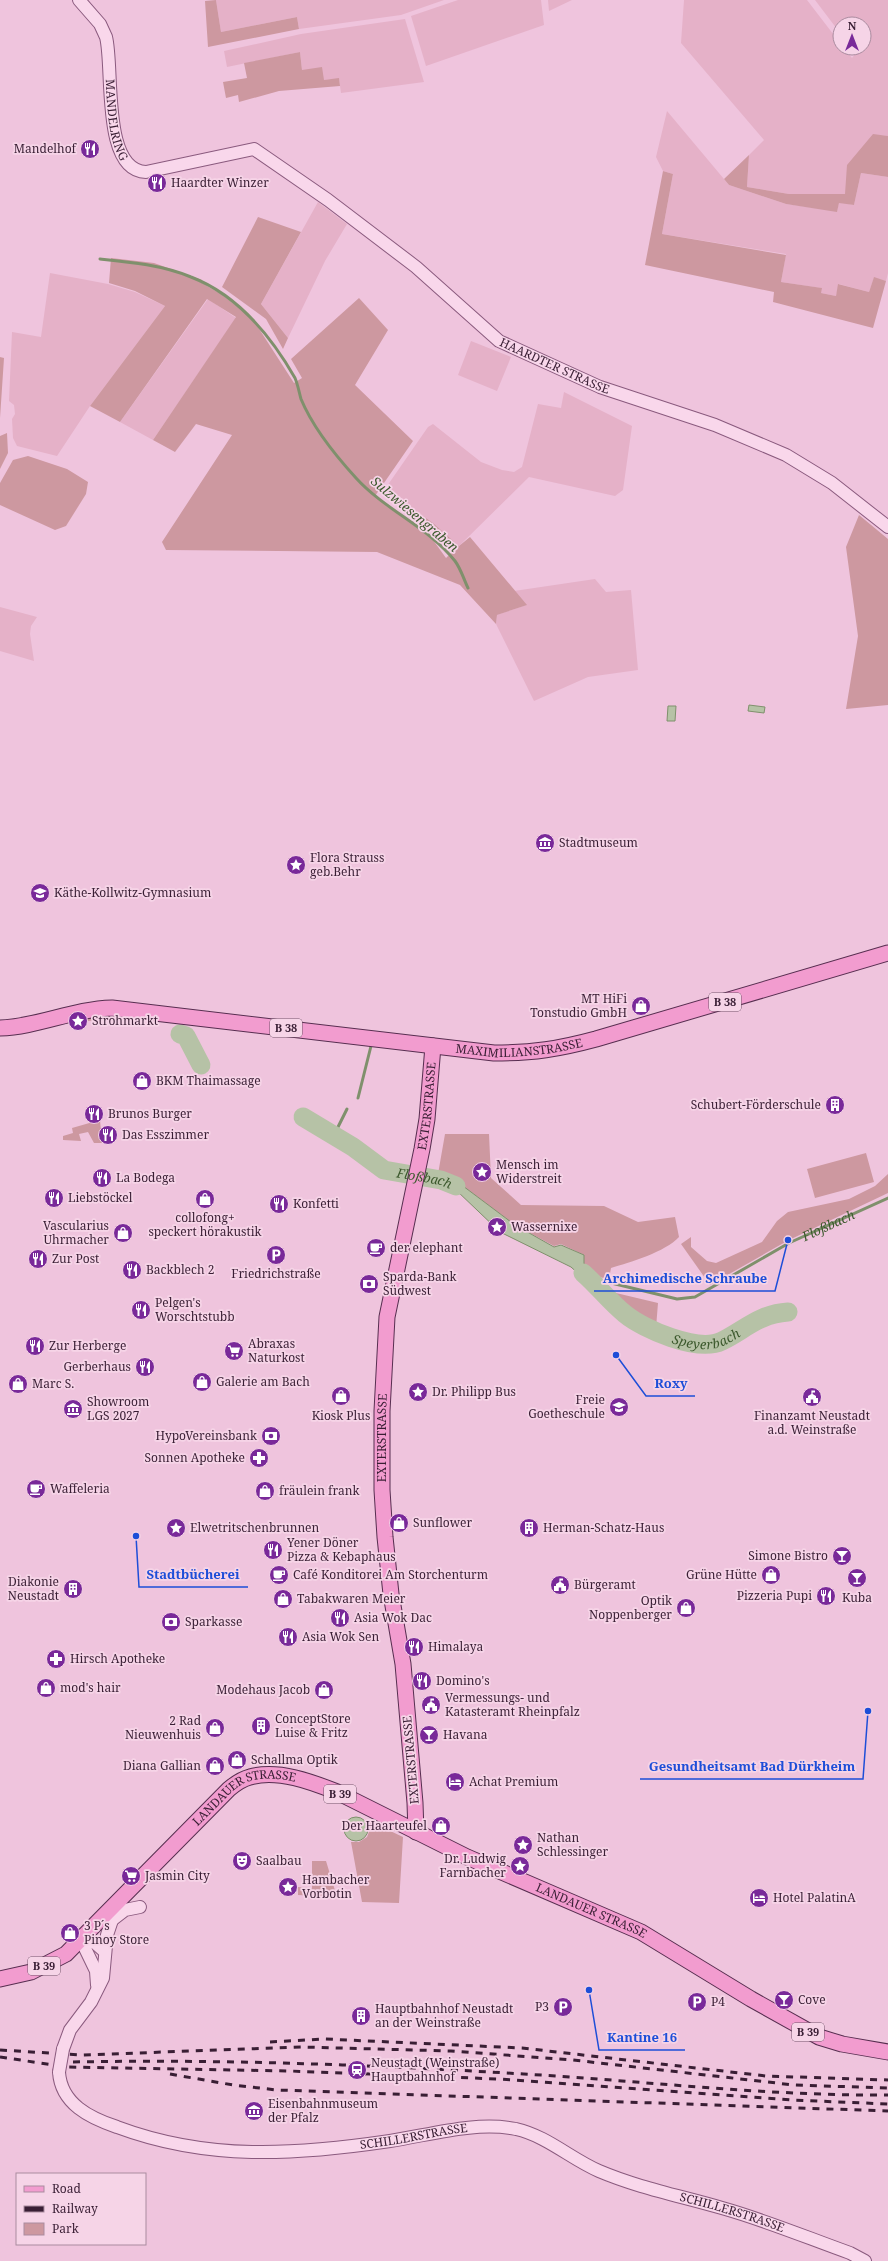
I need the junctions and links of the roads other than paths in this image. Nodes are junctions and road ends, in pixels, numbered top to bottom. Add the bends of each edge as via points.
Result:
1 (79, 0) edge
2 (254, 149) joint
3 (888, 527) edge
4 (888, 953) edge
5 (0, 1028) edge
6 (433, 1046) junction
7 (416, 1832) junction
8 (118, 1902) junction
9 (140, 1907) dead end
10 (112, 1920) junction
11 (81, 1940) junction
12 (104, 1951) junction
13 (0, 1979) edge
14 (96, 1992) junction
15 (872, 2050) junction
16 (888, 2052) edge
17 (888, 2058) edge
18 (865, 2261) edge

1 - 2 street, MANDELRING via 100,24 106,37 114,126 120,153 134,170 146,172
2 - 3 street, HAARDTER STRASSE via 328,200 416,267 499,341 600,387 715,425 786,455 832,483
4 - 6 main road, MAXIMILIANSTRASSE / B 38 via 563,1048 526,1053 494,1053
5 - 6 main road, MAXIMILIANSTRASSE / B 38 via 20,1026 90,1009 112,1008
6 - 7 main road, EXTERSTRASSE via 427,1119 387,1317 382,1426 385,1538 403,1664
7 - 8 main road, LANDAUER STRASSE / B 39 via 316,1783 281,1776 252,1776 229,1789 207,1809
7 - 15 main road, LANDAUER STRASSE / B 39 via 641,1932 819,2037
8 - 10 street, SCHILLERSTRASSE
8 - 11 main road, LANDAUER STRASSE / B 39
9 - 10 street via 125,1910
10 - 12 street, SCHILLERSTRASSE
11 - 12 street via 95,1943
11 - 13 main road, LANDAUER STRASSE / B 39 via 66,1954 42,1967 20,1976
11 - 14 street via 96,1971
12 - 14 street, SCHILLERSTRASSE via 103,1978
14 - 18 street, SCHILLERSTRASSE, bridge via 70,2030 63,2049 60,2081 65,2093 86,2116 135,2134 169,2144 211,2151 251,2153 306,2152 468,2129 515,2129 528,2132 600,2171 664,2193 723,2208
15 - 16 main road, LANDAUER STRASSE / B 39
15 - 17 main road, LANDAUER STRASSE / B 39

